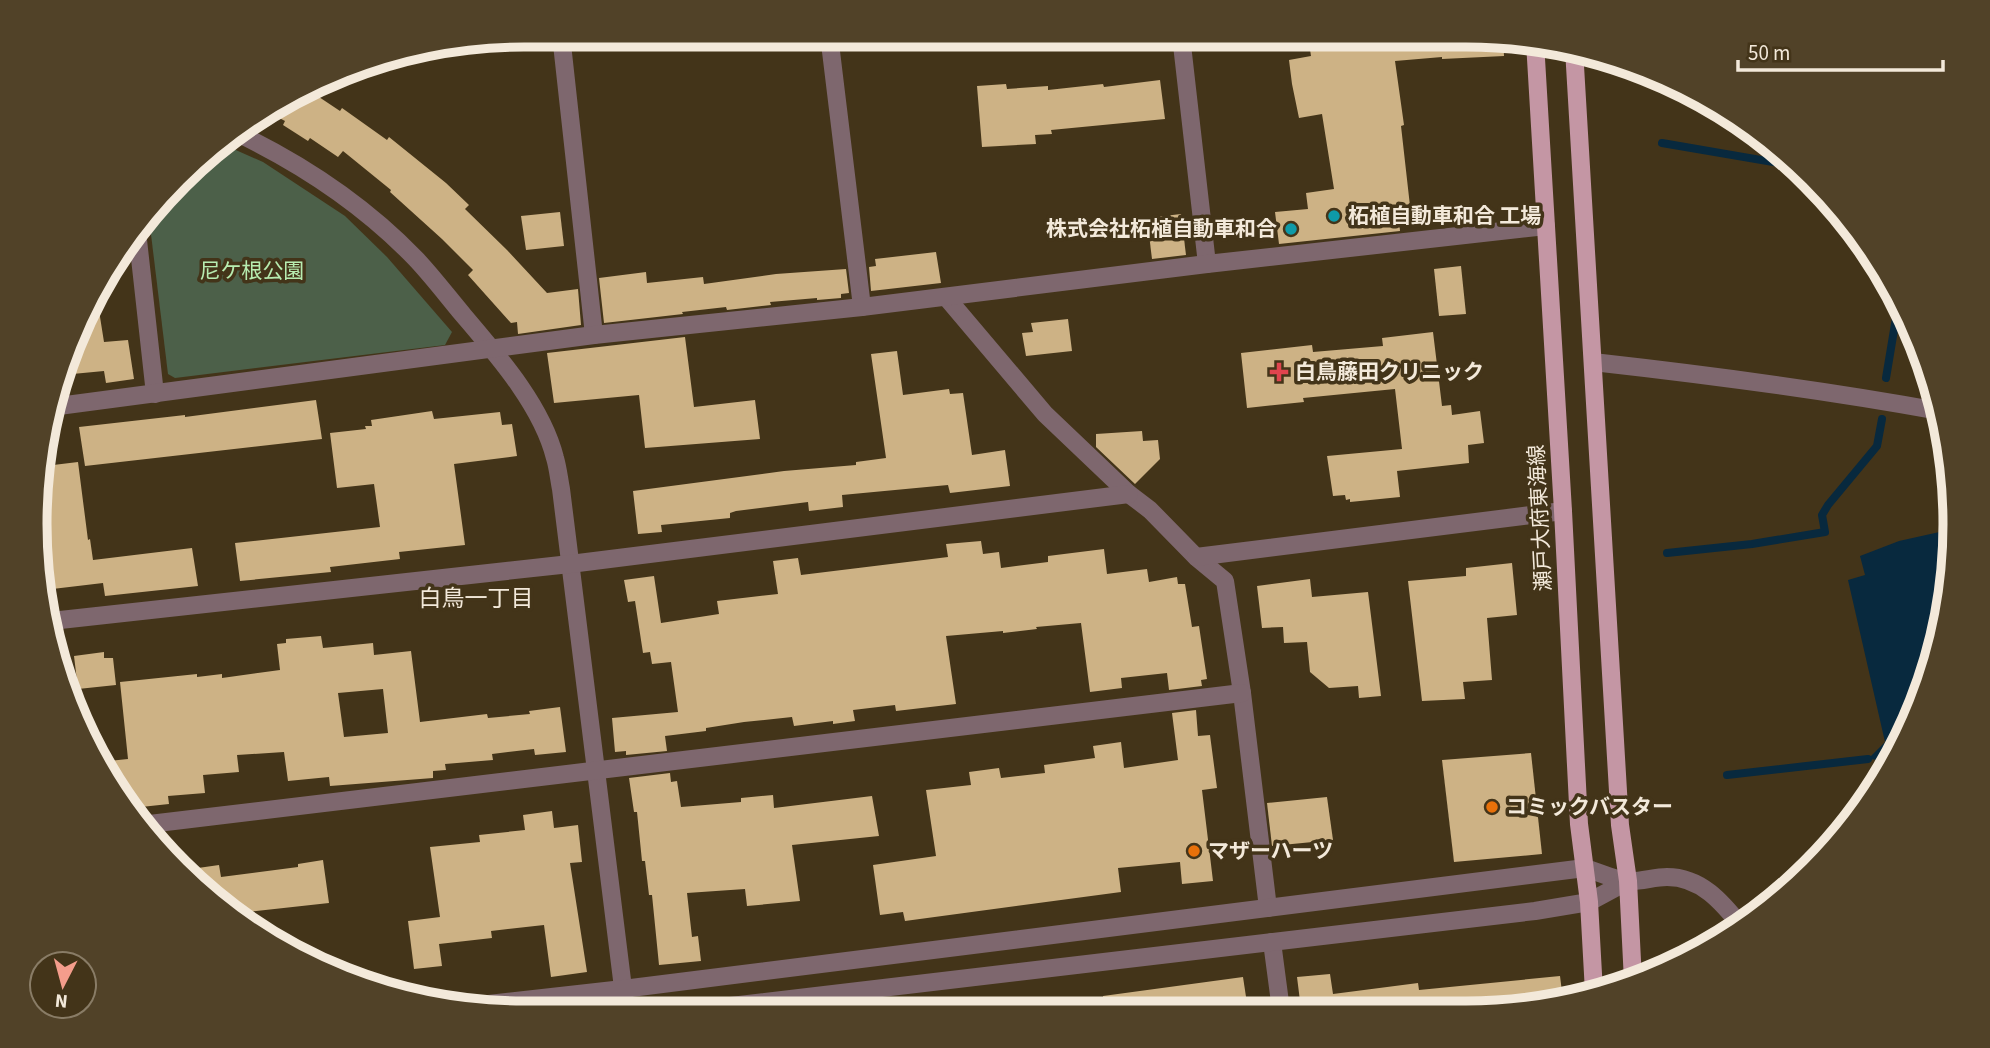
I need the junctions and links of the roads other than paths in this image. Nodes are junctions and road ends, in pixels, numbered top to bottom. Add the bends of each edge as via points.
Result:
1 (562, 47) edge
2 (830, 47) edge
3 (1182, 47) edge
4 (1536, 52) edge
5 (1575, 60) edge
6 (246, 137) edge
7 (1546, 226) junction
8 (138, 244) edge
9 (1207, 264) junction
10 (946, 297) junction
11 (862, 307) junction
12 (594, 335) junction
13 (494, 350) junction
14 (1593, 362) junction
15 (155, 394) junction
16 (62, 406) edge
17 (1929, 409) edge
18 (1129, 494) junction
19 (1563, 511) junction
20 (1196, 557) junction
21 (570, 564) junction
22 (57, 620) edge
23 (1242, 694) junction
24 (596, 772) junction
25 (154, 823) edge
26 (1585, 868) junction
27 (1628, 881) junction
28 (1589, 902) junction
29 (1268, 908) junction
30 (1735, 917) edge
31 (1272, 942) junction
32 (1632, 970) edge
33 (1594, 983) edge
34 (623, 989) junction
35 (518, 1001) edge
36 (625, 1001) edge
37 (773, 1001) edge
38 (1280, 1001) edge

1 - 12 street
2 - 11 street
3 - 9 street
4 - 7 main road, 瀬戸大府東海線
5 - 14 main road
6 - 13 street via 306,170 379,224
7 - 9 street
7 - 19 main road, 瀬戸大府東海線
8 - 15 street
9 - 10 street
10 - 11 street
10 - 18 street via 1045,414
11 - 12 street
12 - 13 street
13 - 15 street
13 - 21 street via 541,422 555,456
14 - 17 street
14 - 27 main road via 1620,825
15 - 16 street
18 - 20 street
18 - 21 street
19 - 20 street
19 - 26 main road, 瀬戸大府東海線
20 - 23 street via 1226,581
21 - 22 street
21 - 24 street
23 - 24 street
23 - 29 street
24 - 25 street
24 - 34 street
26 - 27 street
26 - 28 main road, 瀬戸大府東海線
26 - 29 street
27 - 28 street
27 - 30 street via 1688,880 1708,890
27 - 32 main road
28 - 31 street
28 - 33 main road, 瀬戸大府東海線
29 - 34 street
31 - 37 street
31 - 38 street
34 - 35 street
34 - 36 street

